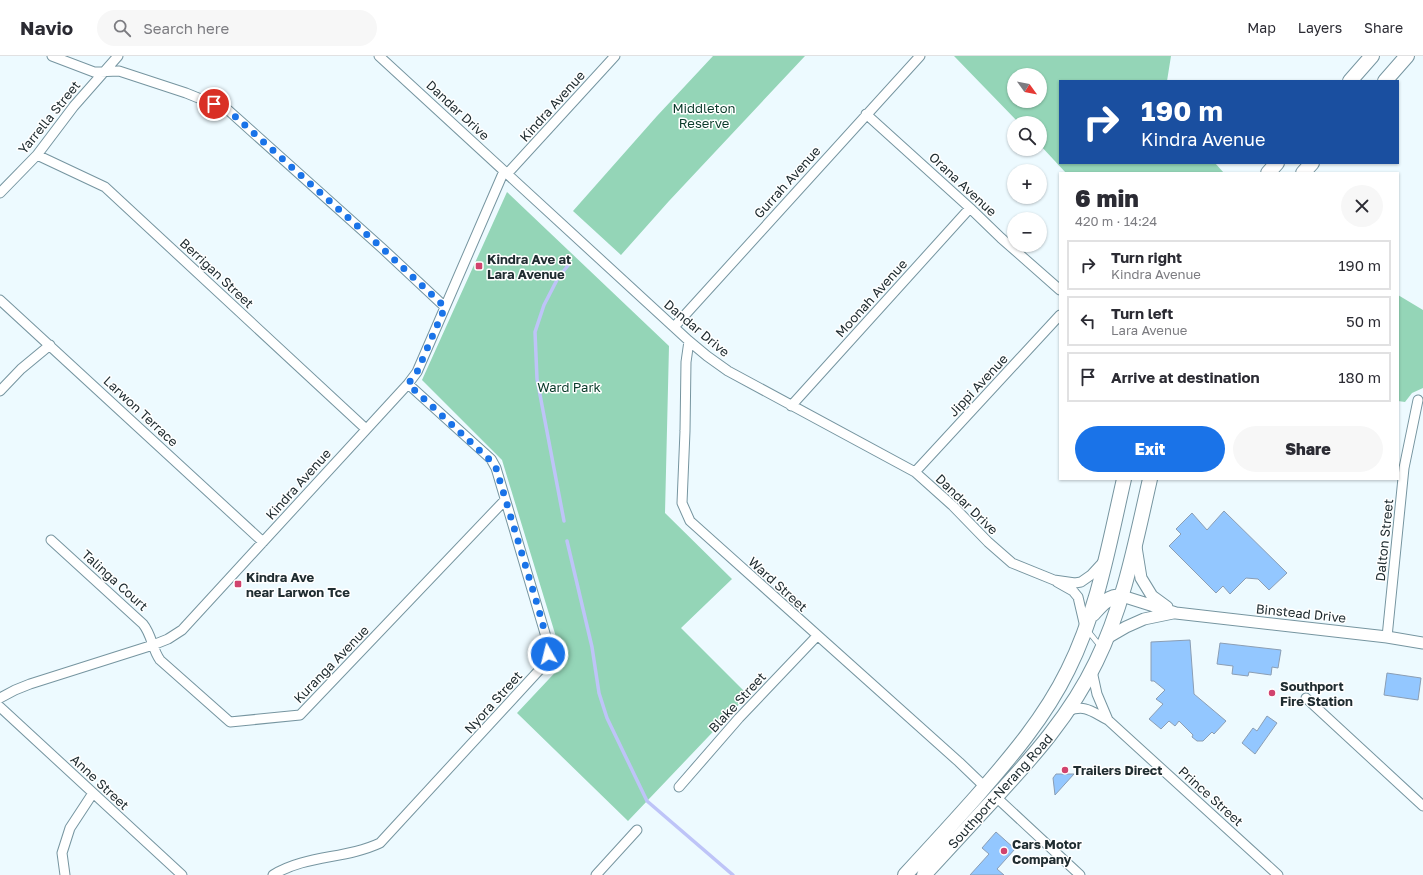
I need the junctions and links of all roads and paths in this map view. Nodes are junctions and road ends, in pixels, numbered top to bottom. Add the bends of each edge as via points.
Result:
1 (52, 56) edge
2 (118, 56) edge
3 (379, 56) edge
4 (616, 56) edge
5 (920, 56) edge
6 (1372, 56) edge
7 (1407, 56) edge
8 (104, 71) junction
9 (1351, 80) edge
10 (1386, 80) edge
11 (866, 114) junction
12 (37, 155) junction
13 (1276, 164) edge
14 (1311, 164) edge
15 (506, 172) junction
16 (1269, 172) edge
17 (1304, 172) edge
18 (0, 193) edge
19 (970, 208) junction
20 (1059, 289) edge
21 (0, 300) edge
22 (445, 307) junction
23 (1059, 316) edge
24 (674, 327) junction
25 (689, 341) junction
26 (50, 345) junction
27 (408, 384) junction
28 (0, 391) edge
29 (1418, 400) dead end
30 (791, 406) junction
31 (366, 429) junction
32 (915, 472) junction
33 (1124, 480) edge
34 (1148, 480) edge
35 (505, 500) junction
36 (51, 540) dead end
37 (263, 542) junction
38 (1135, 542) junction
39 (1106, 558) junction
40 (1054, 580) junction
41 (1122, 596) junction
42 (1176, 613) junction
43 (1087, 624) junction
44 (816, 636) junction
45 (1387, 636) junction
46 (1105, 643) junction
47 (1423, 643) edge
48 (153, 645) junction
49 (1092, 671) junction
50 (0, 698) edge
51 (1306, 698) dead end
52 (0, 707) edge
53 (1068, 711) junction
54 (1108, 720) junction
55 (678, 787) dead end
56 (985, 787) junction
57 (93, 792) junction
58 (996, 798) junction
59 (1423, 806) edge
60 (638, 830) dead end
61 (65, 875) edge
62 (182, 875) edge
63 (273, 875) edge
64 (596, 875) edge
65 (905, 875) edge
66 (924, 875) edge
67 (1080, 875) edge
68 (1278, 875) edge

1 - 8 street via 94,72
2 - 8 street, Yarrella Street
3 - 15 street, Dandar Drive
4 - 15 street, Kindra Avenue
5 - 11 street, Gurrah Avenue
6 - 9 main road
7 - 10 main road
8 - 12 street, Yarrella Street
8 - 22 street via 119,71 228,110
11 - 19 street, Orana Avenue
11 - 24 street, Gurrah Avenue
12 - 18 street, Yarrella Street
12 - 31 street, Berrigan Street via 105,188
13 - 16 main road
14 - 17 main road
15 - 22 street, Kindra Avenue
15 - 24 street, Dandar Drive
19 - 20 street, Orana Avenue
19 - 30 street, Moonah Avenue
21 - 26 street, Larwon Terrace
22 - 27 street, Kindra Avenue via 417,372
23 - 32 street, Jippi Avenue
24 - 25 street, Dandar Drive
25 - 30 street, Dandar Drive via 728,371
25 - 44 street, Ward Street via 686,362 682,503 684,509 690,521
26 - 28 street
26 - 37 street, Larwon Terrace
27 - 31 street, Kindra Avenue
27 - 35 street, Nyora Street via 490,460 499,475
29 - 45 street, Dalton Street via 1404,468
30 - 32 street, Dandar Drive
31 - 37 street, Kindra Avenue
32 - 40 street, Dandar Drive via 1012,563
33 - 39 main road, Southport-Nerang Road
34 - 38 main road, Southport-Nerang Road
35 - 48 street, Kuranga Avenue via 300,715 230,722 160,660
35 - 63 street, Nyora Street via 547,640 548,654 543,666 380,843 368,849 285,868
36 - 48 street, Talinga Court via 143,624 150,634
37 - 48 street, Kindra Avenue via 182,630 175,636
38 - 41 main road, Southport-Nerang Road
38 - 42 street, Binstead Drive via 1146,586 1152,596
39 - 40 street, Dandar Drive via 1096,571 1081,582
39 - 43 main road, Southport-Nerang Road
40 - 43 street, Dandar Drive via 1077,595
41 - 42 street, Binstead Drive
41 - 43 main road via 1108,599
41 - 46 main road, Southport-Nerang Road
42 - 45 street, Binstead Drive
42 - 46 street, Binstead Drive via 1144,619 1126,627
43 - 46 lane
43 - 56 main road, Southport-Nerang Road via 1068,670 1051,701 1022,743
44 - 55 street, Blake Street
44 - 56 street, Ward Street
45 - 47 street, Binstead Drive
46 - 49 main road, Southport-Nerang Road
48 - 50 street, Kindra Avenue via 30,684
49 - 53 main road, Southport-Nerang Road
49 - 54 street, Prince Street via 1097,694
51 - 59 street
52 - 57 street, Anne Street
53 - 54 street, Prince Street via 1076,708 1089,709
53 - 58 main road, Southport-Nerang Road via 1032,758
54 - 68 street, Prince Street
56 - 65 main road, Southport-Nerang Road
57 - 61 street via 70,828 62,853
57 - 62 street, Anne Street
58 - 66 main road, Southport-Nerang Road
58 - 67 street
60 - 64 street

